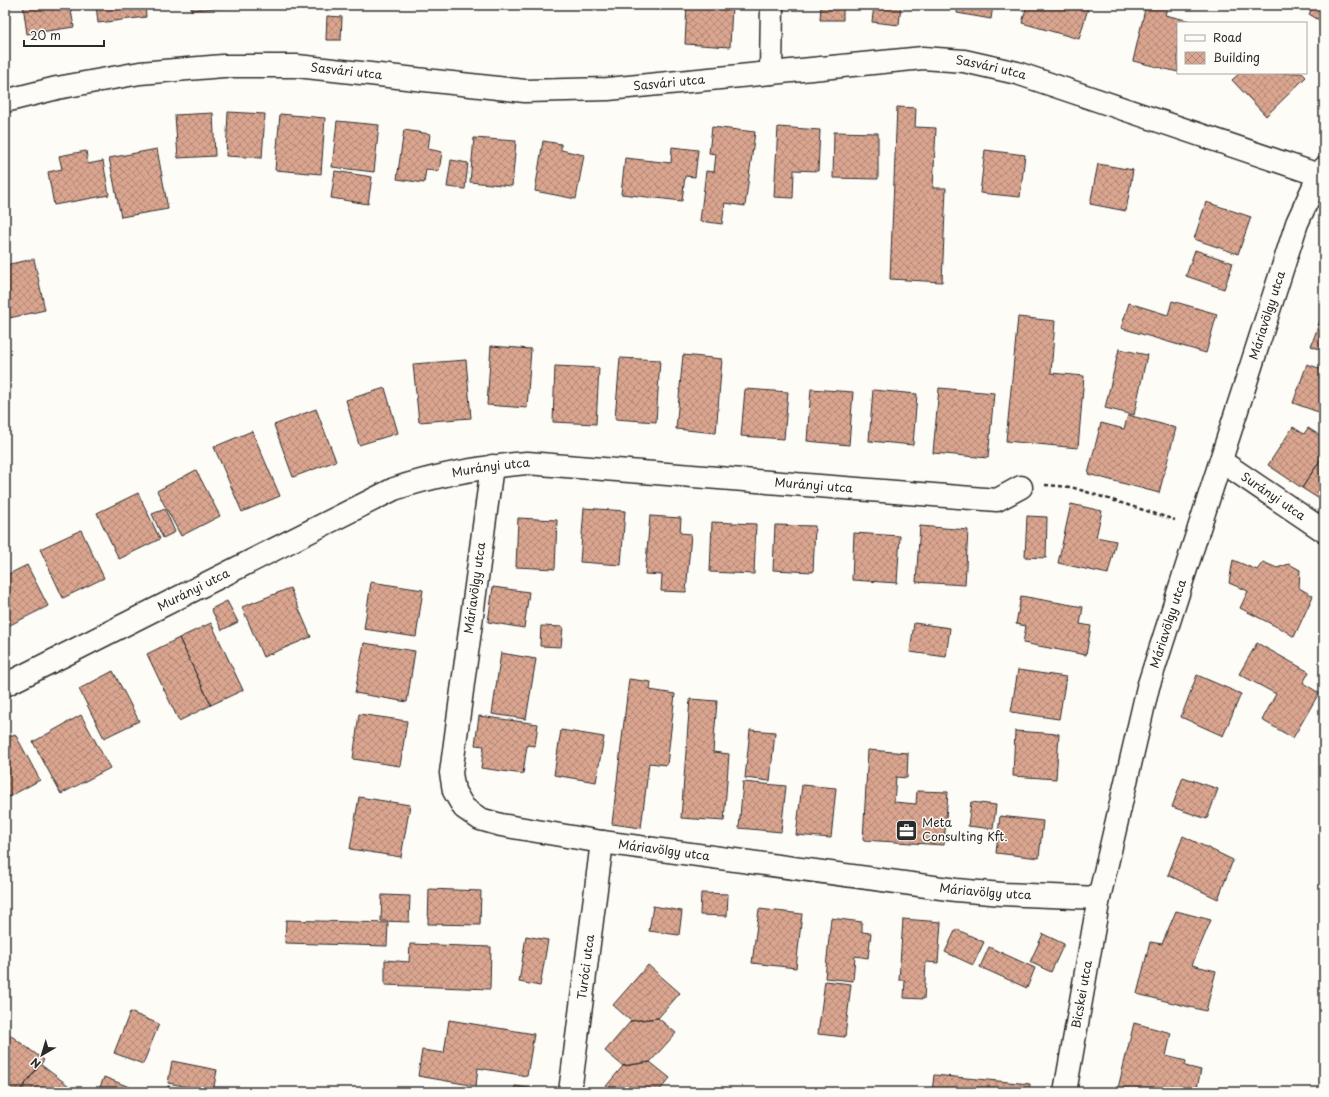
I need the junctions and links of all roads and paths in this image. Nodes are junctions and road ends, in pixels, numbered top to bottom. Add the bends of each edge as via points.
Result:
1 (772, 5) edge
2 (771, 73) junction
3 (5, 101) edge
4 (1322, 171) edge
5 (1222, 461) junction
6 (492, 466) junction
7 (1021, 487) dead end
8 (1071, 487) dead end
9 (1200, 528) junction
10 (1324, 531) edge
11 (5, 685) edge
12 (602, 842) junction
13 (1099, 898) junction
14 (570, 1092) edge
15 (1065, 1092) edge

1 - 2 street
2 - 3 street, Sasvári utca via 608,89 525,91 297,66 223,66 140,73 57,88
2 - 4 street, Sasvári utca via 923,58 964,61 1017,73
4 - 5 street, Máriavölgy utca via 1297,223
5 - 9 street, Máriavölgy utca
5 - 10 street, Surányi utca
6 - 7 street, Murányi utca via 527,463 997,500
6 - 11 street, Murányi utca via 448,473 394,489
6 - 12 street, Máriavölgy utca via 451,773 454,791 464,808 480,819 501,825
8 - 9 path
9 - 13 street, Máriavölgy utca via 1148,688
12 - 13 street, Máriavölgy utca via 956,890
12 - 14 street, Turóci utca
13 - 15 street, Bicskei utca

